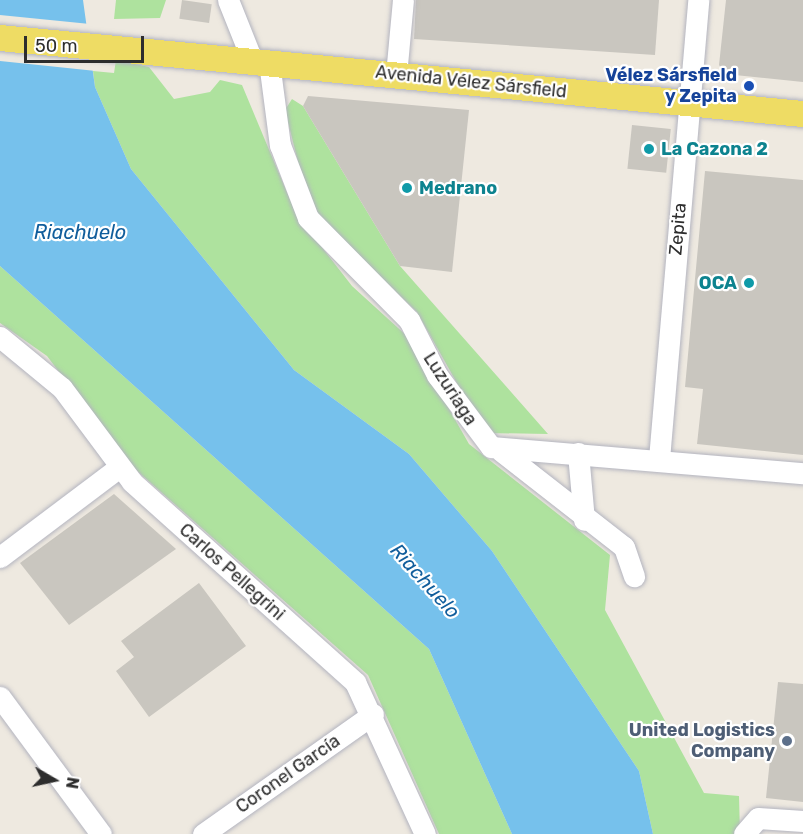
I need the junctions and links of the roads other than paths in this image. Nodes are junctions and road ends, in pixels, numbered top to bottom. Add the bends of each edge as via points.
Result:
1 (228, 0) edge
2 (403, 0) edge
3 (698, 0) edge
4 (0, 39) edge
5 (261, 61) junction
6 (396, 75) junction
7 (689, 104) junction
8 (803, 114) edge
9 (0, 337) edge
10 (501, 451) junction
11 (579, 453) junction
12 (659, 459) junction
13 (118, 468) junction
14 (803, 473) edge
15 (584, 520) junction
16 (0, 557) edge
17 (634, 576) dead end
18 (0, 697) edge
19 (373, 714) junction
20 (803, 821) edge
21 (101, 834) edge
22 (203, 834) edge
23 (425, 834) edge
24 (744, 834) edge

1 - 5 street, Luzuriaga
2 - 6 street
3 - 7 street, Zepita
4 - 5 main road, Avenida Vélez Sársfield
5 - 6 main road, Avenida Vélez Sársfield
5 - 10 street, Luzuriaga via 280,145 308,218 409,320 437,375 485,441
6 - 7 main road, Avenida Vélez Sársfield
7 - 8 main road, Avenida Vélez Sársfield
7 - 12 street, Zepita
9 - 13 street, Carlos Pellegrini via 62,388
10 - 11 street
10 - 15 street, Luzuriaga
11 - 12 street
11 - 15 street
12 - 14 street
13 - 16 street
13 - 19 street, Carlos Pellegrini via 355,682
15 - 17 street, Luzuriaga via 624,547
18 - 21 street
19 - 22 street, Coronel García
19 - 23 street, Carlos Pellegrini
20 - 24 street via 770,818 749,823

